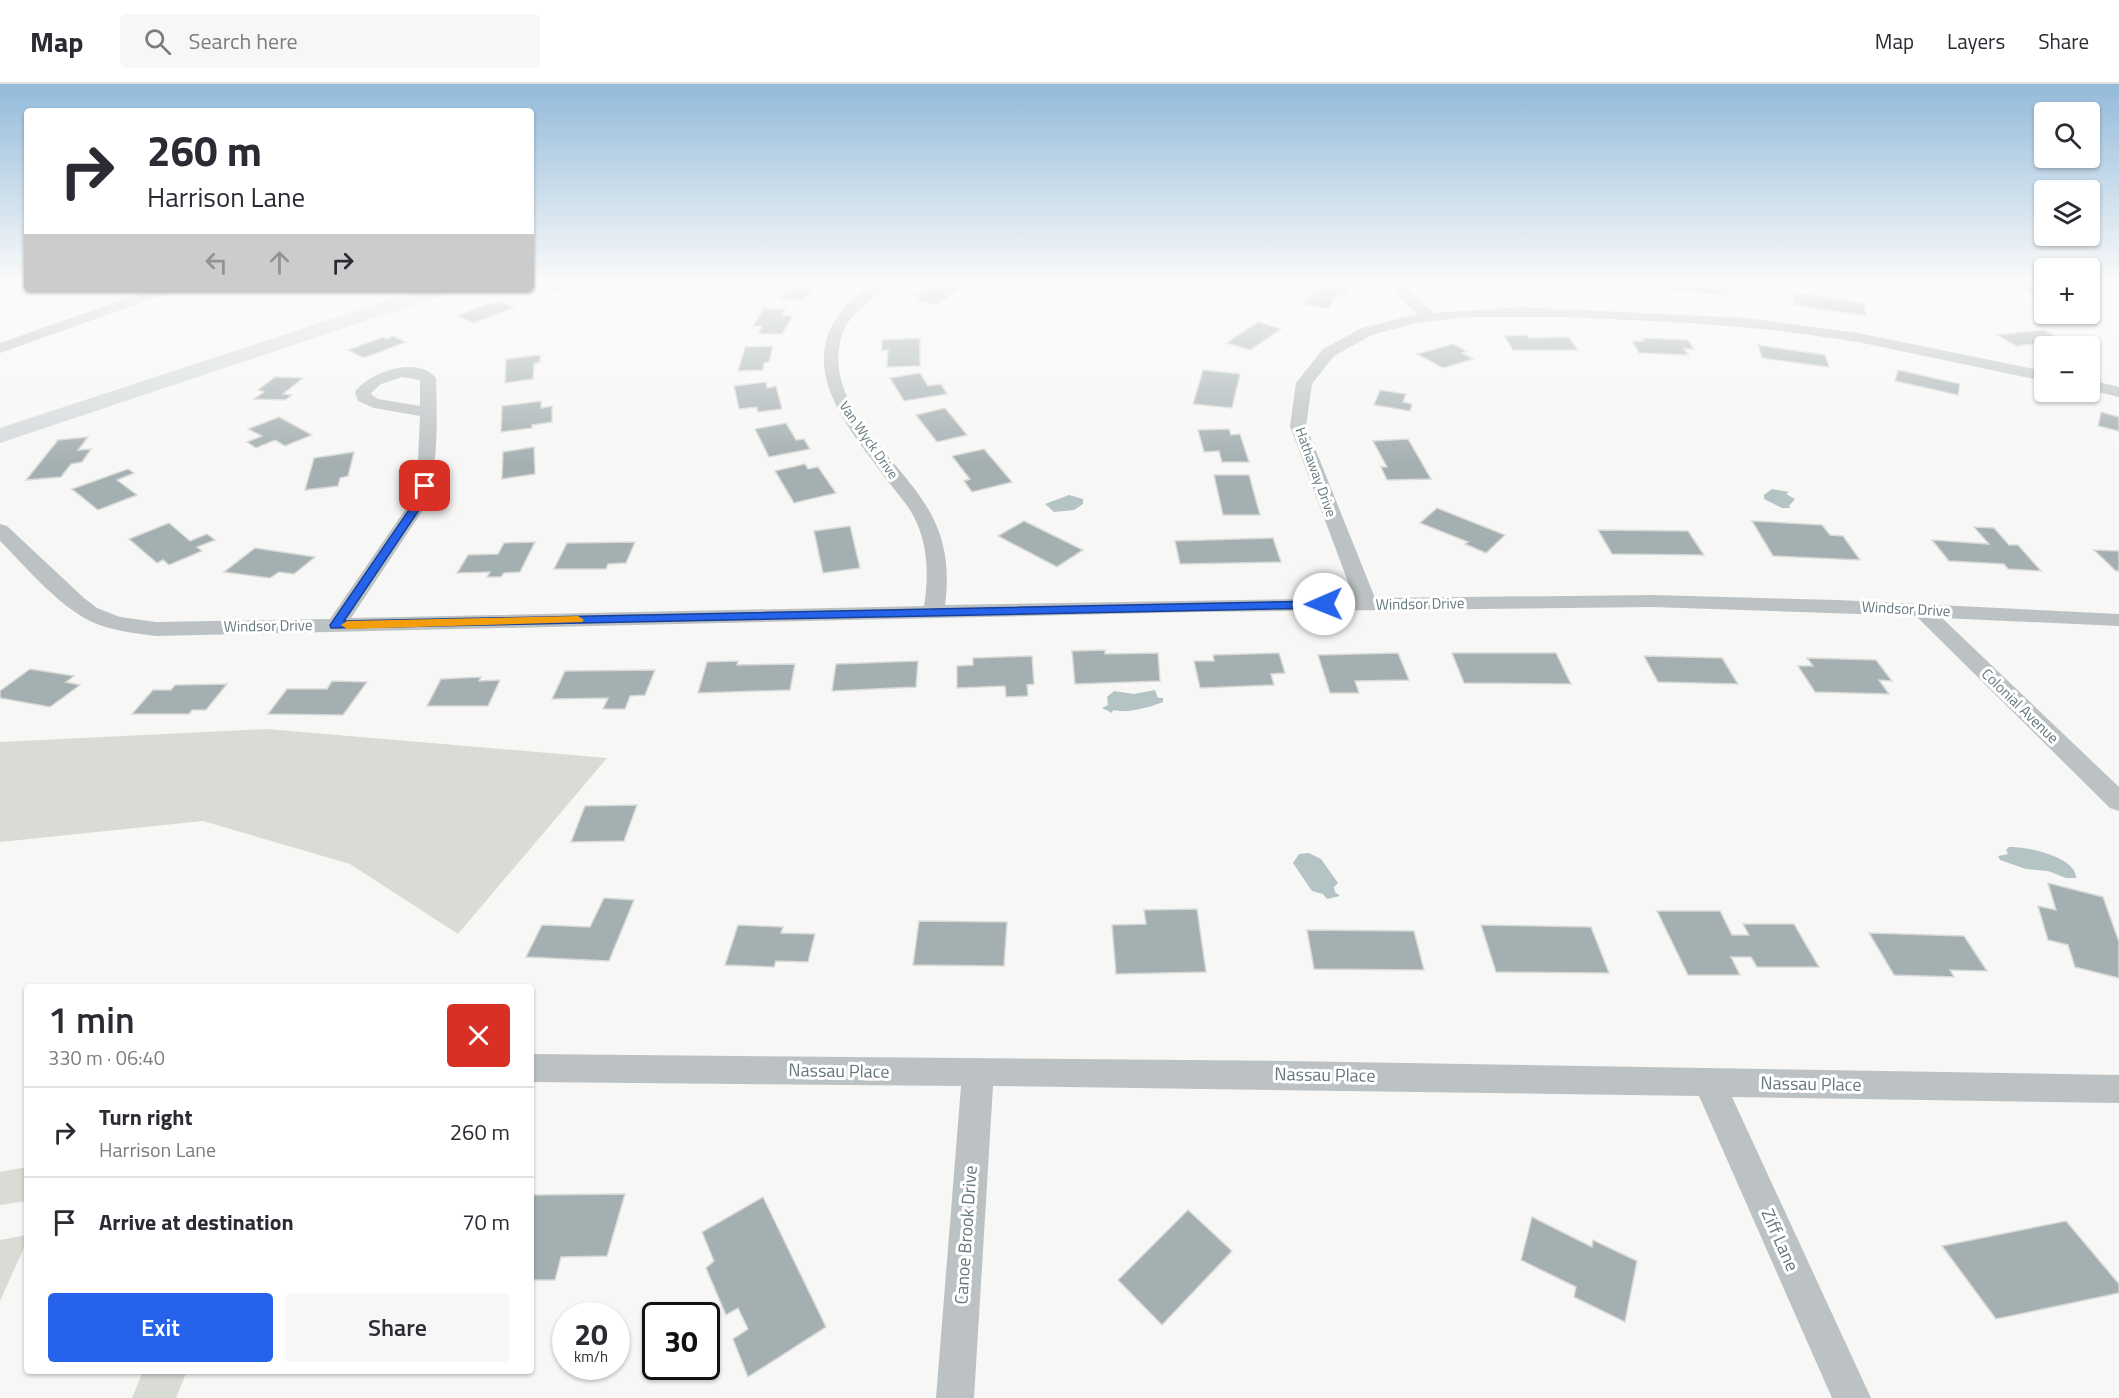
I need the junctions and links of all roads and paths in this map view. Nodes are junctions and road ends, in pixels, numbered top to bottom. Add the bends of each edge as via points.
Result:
1 (16, 342) edge
2 (282, 342) edge
3 (832, 342) edge
4 (1346, 342) edge
5 (1888, 342) edge
6 (0, 348) edge
7 (2034, 374) edge
8 (2100, 388) edge
9 (2119, 392) edge
10 (428, 412) dead end
11 (0, 436) edge
12 (0, 530) edge
13 (1367, 604) junction
14 (1922, 610) junction
15 (933, 612) junction
16 (2119, 620) edge
17 (336, 625) junction
18 (2119, 802) edge
19 (534, 1068) edge
20 (978, 1072) junction
21 (1709, 1082) junction
22 (2119, 1089) edge
23 (955, 1398) edge
24 (1852, 1398) edge

1 - 6 street
2 - 11 main road
3 - 15 street, Van Wyck Drive via 831,378 845,407 924,518 933,542 937,569
4 - 13 street, Hathaway Drive via 1318,362 1308,375 1299,391 1296,409 1298,426
5 - 7 street, Hathaway Drive
8 - 9 street
10 - 17 street via 427,471 416,507
12 - 17 street, Windsor Drive via 99,618 156,629
13 - 14 street, Windsor Drive via 1652,601
13 - 15 street, Windsor Drive
14 - 16 street, Windsor Drive
14 - 18 street, Colonial Avenue
15 - 17 street, Windsor Drive
19 - 20 street, Nassau Place
20 - 21 street, Nassau Place
20 - 23 street, Canoe Brook Drive
21 - 22 street, Nassau Place
21 - 24 street, Ziff Lane

